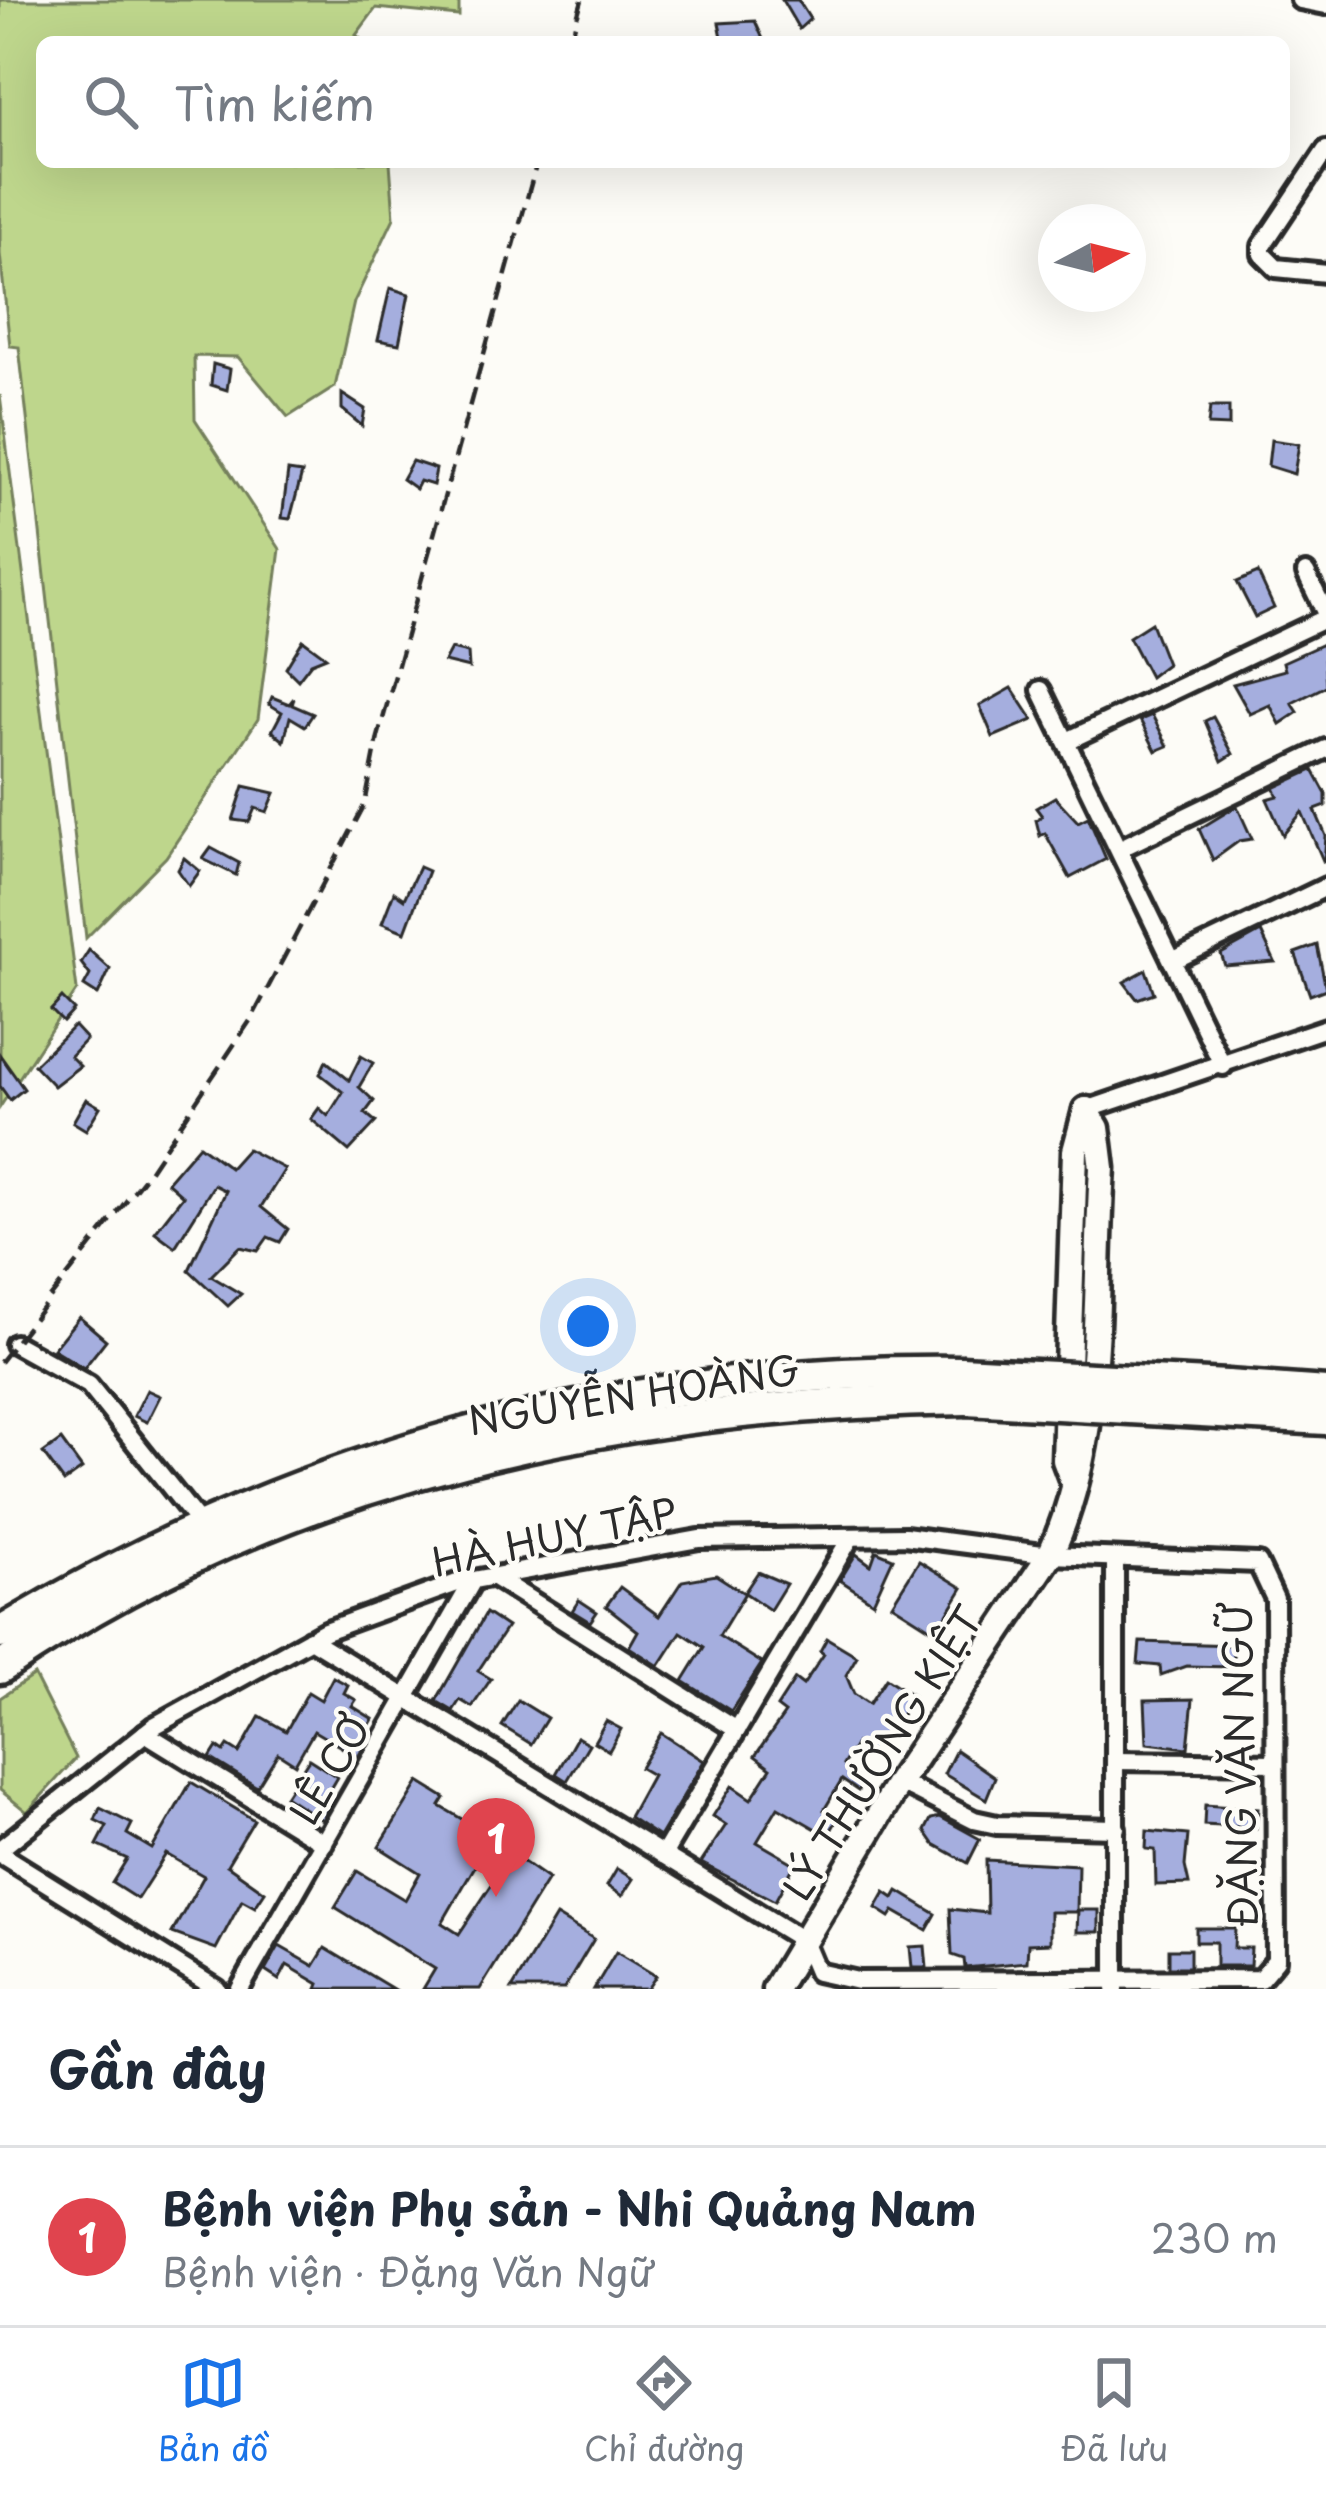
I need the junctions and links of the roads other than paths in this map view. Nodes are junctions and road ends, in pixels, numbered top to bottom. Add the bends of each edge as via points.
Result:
1 (1300, 0) edge
2 (1326, 5) edge
3 (1326, 150) edge
4 (1326, 272) edge
5 (1306, 573) dead end
6 (1326, 616) edge
7 (1041, 690) dead end
8 (1067, 741) junction
9 (1326, 749) edge
10 (1119, 849) junction
11 (1326, 887) edge
12 (1172, 961) junction
13 (1326, 1028) edge
14 (1223, 1066) junction
15 (1086, 1110) joint
16 (15, 1345) dead end
17 (963, 1386) junction
18 (1326, 1393) edge
19 (1223, 1399) junction
20 (1326, 1419) edge
21 (200, 1524) junction
22 (851, 1537) junction
23 (1051, 1555) junction
24 (1115, 1558) junction
25 (494, 1577) junction
26 (472, 1582) junction
27 (0, 1633) edge
28 (310, 1639) junction
29 (0, 1668) edge
30 (406, 1698) junction
31 (737, 1730) junction
32 (145, 1733) junction
33 (1115, 1761) junction
34 (1275, 1763) junction
35 (899, 1782) junction
36 (1116, 1828) junction
37 (323, 1843) junction
38 (0, 1852) edge
39 (663, 1855) junction
40 (804, 1941) junction
41 (1115, 1984) edge
42 (217, 1989) edge
43 (240, 1989) edge
44 (775, 1989) edge

1 - 2 street
3 - 4 street via 1262,254 1276,268
5 - 6 street
6 - 8 street
7 - 8 street
8 - 10 street
9 - 10 street
10 - 12 street
11 - 12 street
12 - 14 street
13 - 14 street
14 - 15 street
15 - 23 street, LÝ THƯỜNG KIỆT via 1075,1150 1082,1302 1065,1460 1074,1484
16 - 21 street via 89,1385
17 - 19 highway, NGUYỄN HOÀNG, bridge
17 - 21 highway, NGUYỄN HOÀNG via 824,1374 592,1403 450,1437
17 - 29 highway, NGUYỄN HOÀNG via 522,1442 357,1490 166,1572 66,1622
18 - 19 highway, NGUYỄN HOÀNG
19 - 20 highway, NGUYỄN HOÀNG
21 - 27 highway, NGUYỄN HOÀNG
22 - 23 street, HÀ HUY TẬP
22 - 25 street, HÀ HUY TẬP via 699,1539
22 - 31 street
23 - 24 street, ĐẶNG VĂN NGỮ
23 - 35 street, LÝ THƯỜNG KIỆT
24 - 33 street
24 - 34 street, ĐẶNG VĂN NGỮ via 1258,1563 1275,1600
25 - 26 street, HÀ HUY TẬP
25 - 31 street
26 - 28 street, HÀ HUY TẬP
26 - 30 street, LÊ CƠ
28 - 30 street, ĐẶNG VĂN NGỮ
28 - 32 street, HÀ HUY TẬP
30 - 37 street, LÊ CƠ
30 - 39 street, ĐẶNG VĂN NGỮ
31 - 39 street
32 - 37 street
32 - 38 street, HÀ HUY TẬP
33 - 34 street
33 - 36 street
34 - 41 street, ĐẶNG VĂN NGỮ via 1276,1960 1260,1978
35 - 36 street via 997,1825
35 - 40 street, LÝ THƯỜNG KIỆT
36 - 41 street
37 - 43 street, LÊ CƠ
38 - 42 street
39 - 40 street, ĐẶNG VĂN NGỮ
40 - 41 street, ĐẶNG VĂN NGỮ via 817,1972 858,1982
40 - 44 street, LÝ THƯỜNG KIỆT

